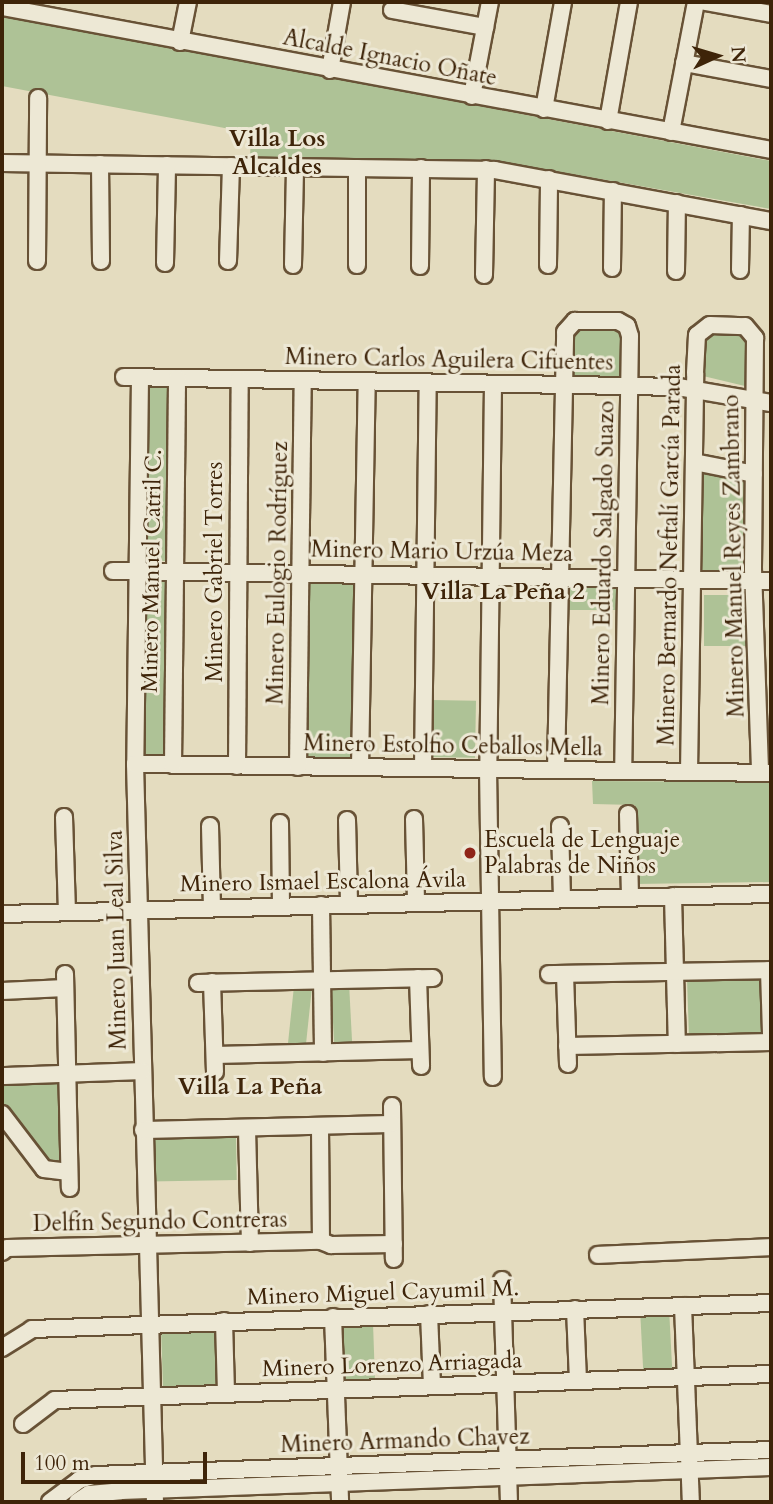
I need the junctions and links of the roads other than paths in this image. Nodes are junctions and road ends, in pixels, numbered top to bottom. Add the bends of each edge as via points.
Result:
1 (188, 2) edge
2 (342, 2) edge
3 (490, 2) edge
4 (563, 2) edge
5 (629, 2) edge
6 (696, 2) edge
7 (705, 2) edge
8 (747, 5) edge
9 (2, 7) edge
10 (392, 10) dead end
11 (771, 14) edge
12 (485, 27) junction
13 (180, 41) junction
14 (684, 63) junction
15 (330, 70) junction
16 (771, 79) edge
17 (472, 96) junction
18 (38, 98) dead end
19 (544, 109) junction
20 (608, 121) junction
21 (671, 132) junction
22 (771, 150) edge
23 (2, 163) edge
24 (38, 164) junction
25 (100, 164) junction
26 (167, 165) junction
27 (231, 166) junction
28 (295, 167) junction
29 (357, 168) junction
30 (421, 168) junction
31 (486, 169) junction
32 (549, 179) junction
33 (613, 191) junction
34 (677, 203) junction
35 (741, 215) junction
36 (771, 220) edge
37 (37, 261) dead end
38 (101, 261) dead end
39 (228, 261) dead end
40 (164, 263) dead end
41 (293, 265) dead end
42 (357, 265) dead end
43 (548, 265) dead end
44 (420, 266) dead end
45 (612, 268) dead end
46 (740, 270) dead end
47 (676, 271) dead end
48 (484, 275) dead end
49 (755, 338) joint
50 (132, 377) joint
51 (177, 378) junction
52 (240, 379) junction
53 (303, 380) junction
54 (367, 382) junction
55 (428, 383) junction
56 (493, 384) junction
57 (564, 385) junction
58 (630, 386) junction
59 (695, 388) junction
60 (754, 399) junction
61 (771, 403) edge
62 (694, 462) junction
63 (754, 474) junction
64 (113, 571) dead end
65 (137, 571) junction
66 (175, 572) junction
67 (238, 572) junction
68 (300, 573) junction
69 (363, 573) junction
70 (426, 574) junction
71 (490, 575) junction
72 (559, 576) junction
73 (626, 579) junction
74 (691, 581) junction
75 (754, 581) junction
76 (771, 581) edge
77 (135, 764) junction
78 (173, 765) junction
79 (237, 766) junction
80 (298, 767) junction
81 (360, 767) junction
82 (423, 768) junction
83 (488, 769) junction
84 (556, 770) junction
85 (623, 771) junction
86 (689, 772) junction
87 (766, 773) edge
88 (628, 814) dead end
89 (64, 817) dead end
90 (414, 819) dead end
91 (347, 820) dead end
92 (280, 823) dead end
93 (210, 826) dead end
94 (560, 826) dead end
95 (771, 894) edge
96 (673, 896) junction
97 (630, 897) junction
98 (562, 899) junction
99 (490, 901) junction
100 (416, 902) junction
101 (349, 904) junction
102 (321, 905) junction
103 (281, 906) junction
104 (212, 907) junction
105 (139, 909) junction
106 (67, 912) junction
107 (2, 914) edge
108 (770, 970) edge
109 (675, 972) junction
110 (322, 980) junction
111 (2, 991) edge
112 (771, 1035) edge
113 (771, 1042) edge
114 (677, 1044) junction
115 (567, 1046) junction
116 (323, 1053) junction
117 (568, 1064) dead end
118 (142, 1071) junction
119 (67, 1073) junction
120 (2, 1076) edge
121 (493, 1077) dead end
122 (392, 1106) dead end
123 (2, 1114) edge
124 (392, 1124) junction
125 (320, 1128) junction
126 (247, 1129) junction
127 (143, 1130) junction
128 (321, 1241) junction
129 (250, 1243) junction
130 (145, 1245) junction
131 (4, 1247) edge
132 (771, 1247) edge
133 (598, 1255) dead end
134 (502, 1280) dead end
135 (771, 1303) edge
136 (683, 1306) junction
137 (575, 1309) junction
138 (503, 1311) junction
139 (429, 1314) junction
140 (333, 1317) junction
141 (224, 1321) junction
142 (149, 1323) junction
143 (2, 1348) edge
144 (771, 1374) edge
145 (686, 1377) junction
146 (578, 1381) junction
147 (506, 1384) junction
148 (432, 1386) junction
149 (336, 1390) junction
150 (226, 1394) junction
151 (152, 1396) junction
152 (23, 1424) dead end
153 (771, 1450) edge
154 (689, 1454) junction
155 (508, 1460) junction
156 (771, 1467) edge
157 (690, 1470) junction
158 (155, 1472) junction
159 (339, 1475) junction
160 (509, 1477) junction
161 (155, 1496) edge
162 (81, 1501) edge
163 (50, 1502) edge
164 (340, 1502) edge
165 (509, 1502) edge
166 (691, 1502) edge

1 - 13 street
2 - 15 street
3 - 12 street
4 - 19 street
5 - 20 street
6 - 14 street
7 - 8 street
8 - 11 street
9 - 13 street, Alcalde Ignacio Oñate
10 - 12 street
12 - 17 street
13 - 15 street, Alcalde Ignacio Oñate
14 - 16 street
14 - 21 street
15 - 17 street, Alcalde Ignacio Oñate
17 - 19 street, Alcalde Ignacio Oñate
18 - 24 street
19 - 20 street, Alcalde Ignacio Oñate
20 - 21 street, Alcalde Ignacio Oñate
21 - 22 street, Alcalde Ignacio Oñate
23 - 24 street
24 - 25 street
24 - 37 street
25 - 26 street
25 - 38 street
26 - 27 street
26 - 40 street
27 - 28 street
27 - 39 street
28 - 29 street
28 - 41 street
29 - 30 street
29 - 42 street
30 - 31 street
30 - 44 street
31 - 32 street
31 - 48 street
32 - 33 street
32 - 43 street
33 - 34 street
33 - 45 street
34 - 35 street
34 - 47 street
35 - 36 street
35 - 46 street
49 - 59 street, Minero Bernardo Neftalí García Parada via 746,326 701,328
49 - 60 street, Minero Manuel Reyes Zambrano
50 - 51 street, Minero Carlos Aguilera Cifuentes
50 - 65 street, Minero Juan Leal Silva
51 - 52 street, Minero Carlos Aguilera Cifuentes
51 - 66 street, Minero Manuel Catril C.
52 - 53 street, Minero Carlos Aguilera Cifuentes
52 - 67 street, Minero Gabriel Torres
53 - 54 street, Minero Carlos Aguilera Cifuentes
53 - 68 street, Minero Eulogio Rodríguez
54 - 55 street, Minero Carlos Aguilera Cifuentes
54 - 69 street
55 - 56 street, Minero Carlos Aguilera Cifuentes
55 - 70 street
56 - 57 street, Minero Carlos Aguilera Cifuentes
56 - 71 street
57 - 58 street, Minero Carlos Aguilera Cifuentes
57 - 58 street, Minero Eduardo Salgado Suazo via 565,332 575,321 618,321 627,326 631,336
57 - 72 street
58 - 59 street, Minero Carlos Aguilera Cifuentes
58 - 73 street, Minero Eduardo Salgado Suazo
59 - 60 street, Minero Carlos Aguilera Cifuentes
59 - 62 street, Minero Bernardo Neftalí García Parada
60 - 61 street, Minero Carlos Aguilera Cifuentes
60 - 63 street, Minero Manuel Reyes Zambrano
62 - 63 street
62 - 74 street, Minero Bernardo Neftalí García Parada
63 - 75 street, Minero Manuel Reyes Zambrano
64 - 65 street, Minero Mario Urzúa Meza
65 - 66 street, Minero Mario Urzúa Meza
65 - 77 street, Minero Juan Leal Silva
66 - 67 street, Minero Mario Urzúa Meza
66 - 78 street, Minero Manuel Catril C.
67 - 68 street, Minero Mario Urzúa Meza
67 - 79 street, Minero Gabriel Torres
68 - 69 street, Minero Mario Urzúa Meza
68 - 80 street, Minero Eulogio Rodríguez
69 - 70 street, Minero Mario Urzúa Meza
69 - 81 street
70 - 71 street, Minero Mario Urzúa Meza
70 - 82 street
71 - 72 street, Minero Mario Urzúa Meza
71 - 83 street
72 - 73 street, Minero Mario Urzúa Meza
72 - 84 street
73 - 74 street, Minero Mario Urzúa Meza
73 - 85 street, Minero Eduardo Salgado Suazo
74 - 75 street, Minero Mario Urzúa Meza
74 - 86 street, Minero Bernardo Neftalí García Parada
75 - 76 street, Minero Mario Urzúa Meza
75 - 87 street, Minero Manuel Reyes Zambrano
77 - 78 street, Minero Estolfio Ceballos Mella
77 - 105 street, Minero Juan Leal Silva
78 - 79 street, Minero Estolfio Ceballos Mella
79 - 80 street, Minero Estolfio Ceballos Mella
80 - 81 street, Minero Estolfio Ceballos Mella
81 - 82 street, Minero Estolfio Ceballos Mella
82 - 83 street, Minero Estolfio Ceballos Mella
83 - 84 street, Minero Estolfio Ceballos Mella
83 - 99 street
84 - 85 street, Minero Estolfio Ceballos Mella
85 - 86 street, Minero Estolfio Ceballos Mella
86 - 87 street, Minero Estolfio Ceballos Mella
88 - 97 street
89 - 106 street
90 - 100 street
91 - 101 street
92 - 103 street
93 - 104 street
94 - 98 street
95 - 96 street, Minero Ismael Escalona Ávila
96 - 97 street, Minero Ismael Escalona Ávila
96 - 109 street
97 - 98 street, Minero Ismael Escalona Ávila
98 - 99 street, Minero Ismael Escalona Ávila
99 - 100 street, Minero Ismael Escalona Ávila
99 - 121 street
100 - 101 street, Minero Ismael Escalona Ávila
101 - 102 street, Minero Ismael Escalona Ávila
102 - 103 street, Minero Ismael Escalona Ávila
102 - 110 street
103 - 104 street, Minero Ismael Escalona Ávila
104 - 105 street, Minero Ismael Escalona Ávila
105 - 106 street, Minero Ismael Escalona Ávila
105 - 118 street, Minero Juan Leal Silva
106 - 107 street, Minero Ismael Escalona Ávila
108 - 109 street
108 - 112 street
109 - 114 street
109 - 115 street via 557,974
110 - 116 street
110 - 116 street via 426,978 421,1058
110 - 116 street via 205,983 215,1064
111 - 119 street via 65,981
113 - 114 street
114 - 115 street
115 - 117 street
118 - 119 street
118 - 127 street, Minero Juan Leal Silva
119 - 120 street
119 - 123 street via 70,1180 44,1169
122 - 124 street
124 - 125 street
124 - 128 street, Delfín Segundo Contreras via 394,1252
125 - 126 street
125 - 128 street
126 - 127 street
126 - 129 street
127 - 130 street, Minero Juan Leal Silva
128 - 129 street, Delfín Segundo Contreras
129 - 130 street, Delfín Segundo Contreras
130 - 131 street, Delfín Segundo Contreras
130 - 142 street, Minero Juan Leal Silva
132 - 133 street
134 - 138 street
135 - 136 street, Minero Miguel Cayumil M.
136 - 137 street, Minero Miguel Cayumil M.
136 - 145 street
137 - 138 street, Minero Miguel Cayumil M.
137 - 146 street
138 - 139 street, Minero Miguel Cayumil M.
138 - 147 street
139 - 140 street, Minero Miguel Cayumil M.
139 - 148 street
140 - 141 street, Minero Miguel Cayumil M.
140 - 149 street
141 - 142 street, Minero Miguel Cayumil M.
141 - 150 street
142 - 143 street, Minero Miguel Cayumil M. via 32,1329
142 - 151 street, Minero Juan Leal Silva
144 - 145 street, Minero Lorenzo Arriagada
145 - 146 street, Minero Lorenzo Arriagada
145 - 154 street
146 - 147 street, Minero Lorenzo Arriagada
147 - 148 street, Minero Lorenzo Arriagada
147 - 155 street
148 - 149 street, Minero Lorenzo Arriagada
149 - 150 street, Minero Lorenzo Arriagada
149 - 159 street
150 - 151 street, Minero Lorenzo Arriagada
151 - 152 street, Minero Lorenzo Arriagada via 55,1400
151 - 158 street, Minero Juan Leal Silva
153 - 154 street, Minero Armando Chavez
154 - 155 street, Minero Armando Chavez
154 - 157 street
155 - 159 street, Minero Armando Chavez
155 - 160 street
156 - 157 street, Minero Armando Chavez
157 - 160 street, Minero Armando Chavez
157 - 166 street
158 - 159 street, Minero Armando Chavez
158 - 161 street, Minero Juan Leal Silva
158 - 163 street, Minero Armando Chavez via 84,1477
159 - 160 street, Minero Armando Chavez
159 - 161 street, Minero Armando Chavez
159 - 164 street
160 - 165 street
161 - 162 street, Minero Armando Chavez

